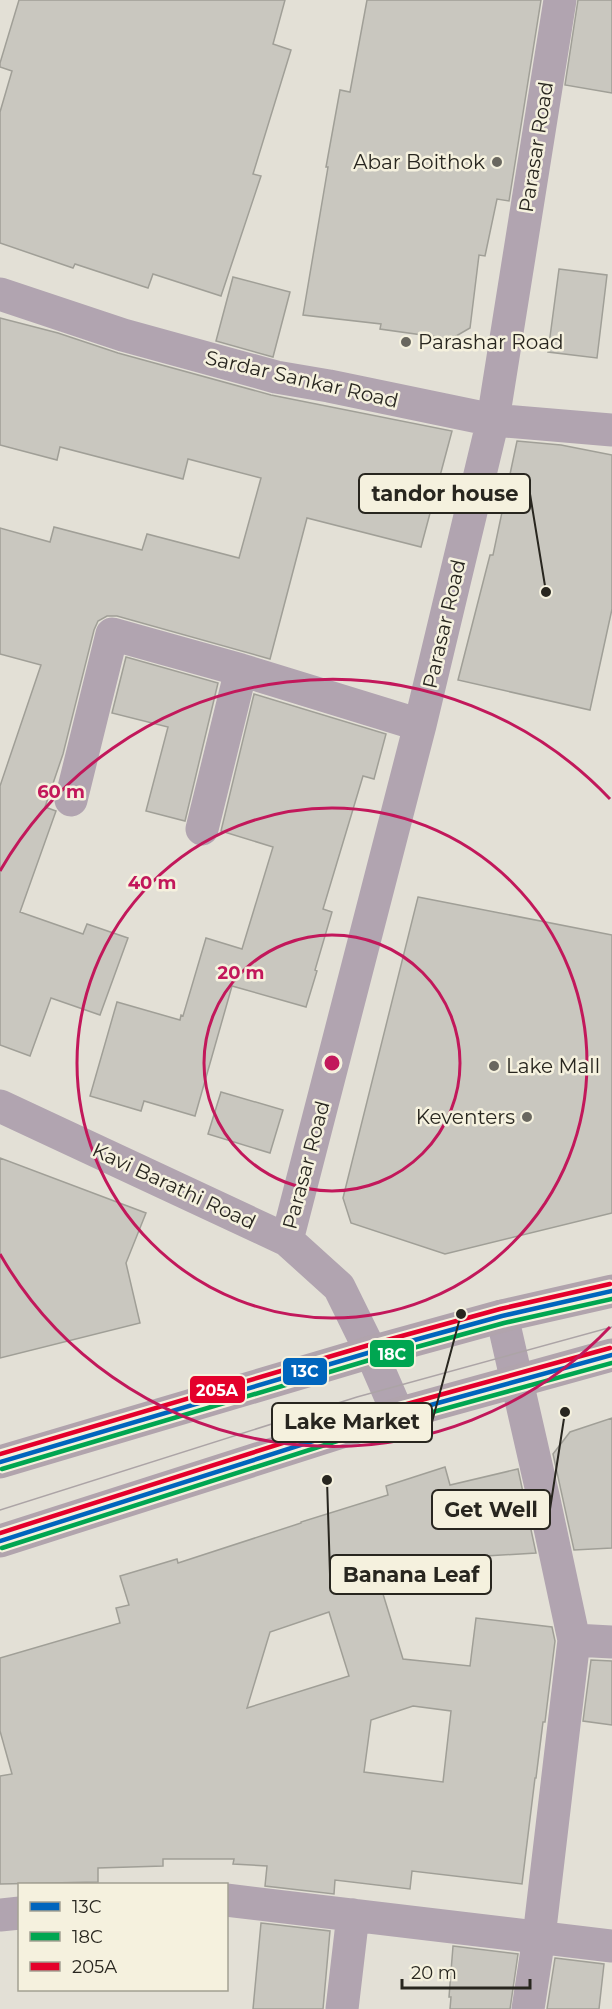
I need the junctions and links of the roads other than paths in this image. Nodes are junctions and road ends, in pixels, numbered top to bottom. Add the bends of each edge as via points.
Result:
1 (560, 0) edge
2 (0, 294) edge
3 (493, 420) junction
4 (612, 430) edge
5 (241, 670) junction
6 (420, 725) junction
7 (70, 800) dead end
8 (202, 829) dead end
9 (0, 1106) edge
10 (287, 1240) junction
11 (612, 1291) edge
12 (502, 1316) junction
13 (371, 1352) junction
14 (612, 1355) edge
15 (518, 1382) junction
16 (398, 1414) junction
17 (0, 1461) edge
18 (0, 1541) edge
19 (574, 1640) junction
20 (612, 1642) edge
21 (228, 1900) edge
22 (18, 1913) edge
23 (353, 1915) junction
24 (0, 1916) edge
25 (539, 1937) junction
26 (612, 1946) edge
27 (342, 2009) edge
28 (528, 2009) edge

1 - 3 street, Parasar Road
2 - 3 street, Sardar Sankar Road via 123,335 276,377
3 - 4 street, Sardar Sankar Road
3 - 6 street, Parasar Road
5 - 6 street
5 - 7 street via 112,634
5 - 8 street
6 - 10 street, Parasar Road
9 - 10 street, Kavi Barathi Road
10 - 13 street, Kavi Barathi Road via 339,1287
11 - 12 main road
12 - 13 main road
12 - 15 street
13 - 16 street, Kavi Barathi Road
13 - 17 main road
14 - 15 main road
15 - 16 main road
15 - 19 street
16 - 18 main road
19 - 20 street
19 - 25 street
21 - 23 street
22 - 24 street
23 - 25 street
23 - 27 street
25 - 26 street
25 - 28 street

